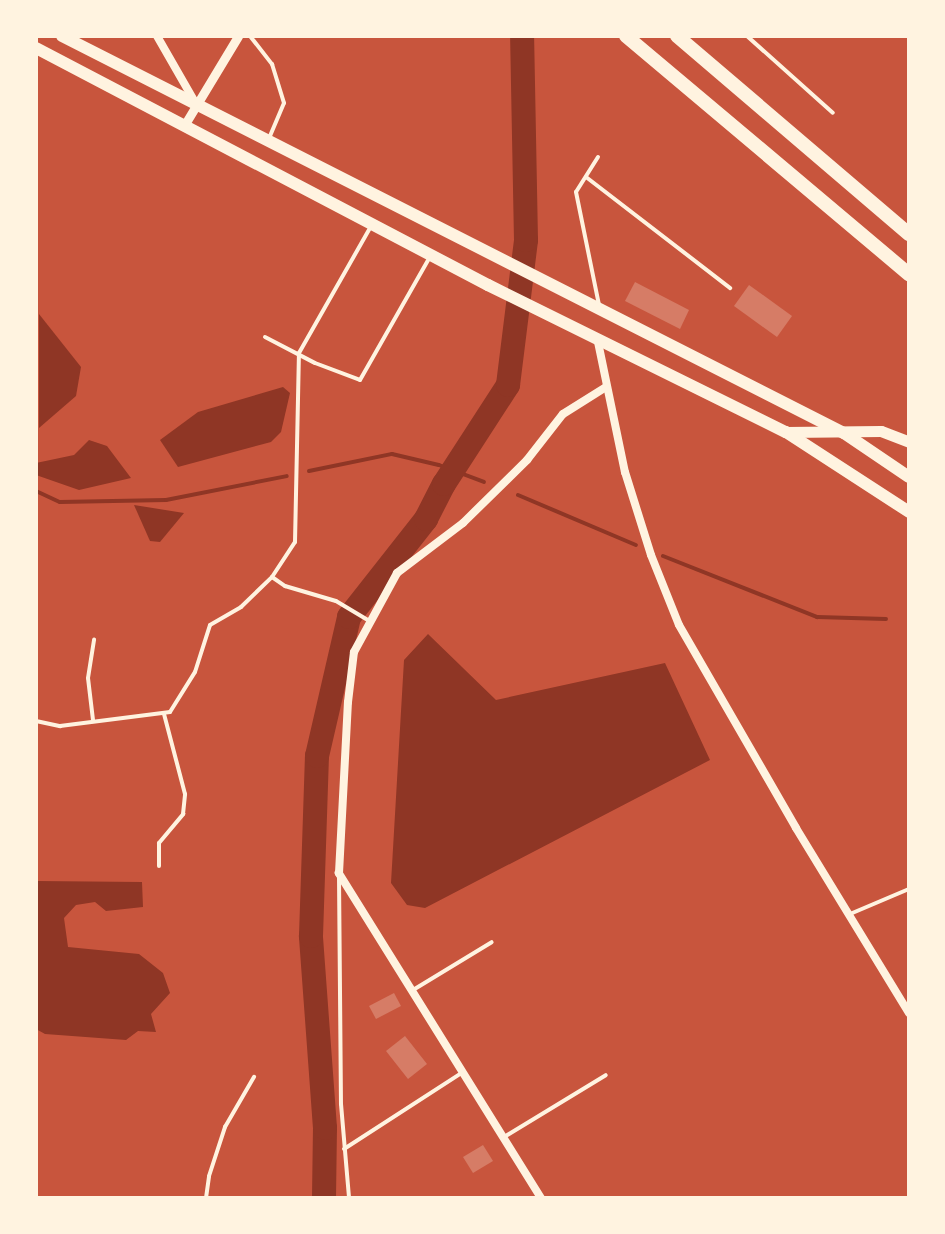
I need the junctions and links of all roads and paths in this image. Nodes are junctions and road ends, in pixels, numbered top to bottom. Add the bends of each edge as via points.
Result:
1 (62, 36) edge
2 (157, 36) edge
3 (238, 36) edge
4 (250, 36) edge
5 (626, 36) edge
6 (677, 36) edge
7 (747, 36) edge
8 (36, 48) edge
9 (195, 102) junction
10 (833, 113) dead end
11 (185, 124) junction
12 (268, 140) junction
13 (598, 157) dead end
14 (586, 177) junction
15 (373, 222) junction
16 (909, 234) edge
17 (432, 255) junction
18 (909, 274) edge
19 (730, 288) dead end
20 (600, 311) junction
21 (265, 337) dead end
22 (598, 342) junction
23 (299, 353) junction
24 (606, 387) junction
25 (786, 432) junction
26 (844, 433) junction
27 (909, 442) edge
28 (909, 477) edge
29 (909, 512) edge
30 (272, 577) junction
31 (369, 621) junction
32 (94, 639) dead end
33 (164, 714) junction
34 (93, 720) junction
35 (36, 721) edge
36 (159, 866) dead end
37 (339, 873) junction
38 (909, 889) edge
39 (850, 914) junction
40 (492, 942) dead end
41 (413, 990) junction
42 (909, 1013) edge
43 (465, 1071) junction
44 (606, 1075) dead end
45 (254, 1077) dead end
46 (504, 1137) junction
47 (344, 1149) junction
48 (206, 1198) edge
49 (349, 1198) edge
50 (541, 1198) edge

1 - 9 main road
2 - 9 street
3 - 9 street
4 - 12 lane via 272,64 284,103
5 - 18 highway
6 - 16 highway
7 - 10 lane
8 - 11 main road
9 - 11 street
9 - 12 main road
11 - 15 main road
12 - 20 main road
13 - 14 lane
14 - 19 lane
14 - 20 lane via 576,192
15 - 17 main road
15 - 23 lane
17 - 22 main road
17 - 23 lane via 360,380
20 - 26 main road
21 - 23 lane
22 - 24 street
22 - 25 main road
23 - 30 lane via 295,542
24 - 31 street via 563,414 527,460 463,523 397,573
24 - 39 street via 625,472 679,625
25 - 26 main road
25 - 29 main road
26 - 27 main road via 881,431
26 - 28 main road
30 - 31 lane via 336,601
30 - 33 lane via 241,607 210,625 195,672
31 - 37 street via 354,652 348,702
32 - 34 lane via 88,678
33 - 34 lane
33 - 36 lane via 185,794 183,814 159,843
34 - 35 lane via 60,726
37 - 41 street
37 - 47 lane
38 - 39 lane
39 - 42 street
40 - 41 lane
41 - 43 street
43 - 46 street
43 - 47 lane
44 - 46 lane
45 - 48 lane via 225,1127
46 - 50 street
47 - 49 lane

